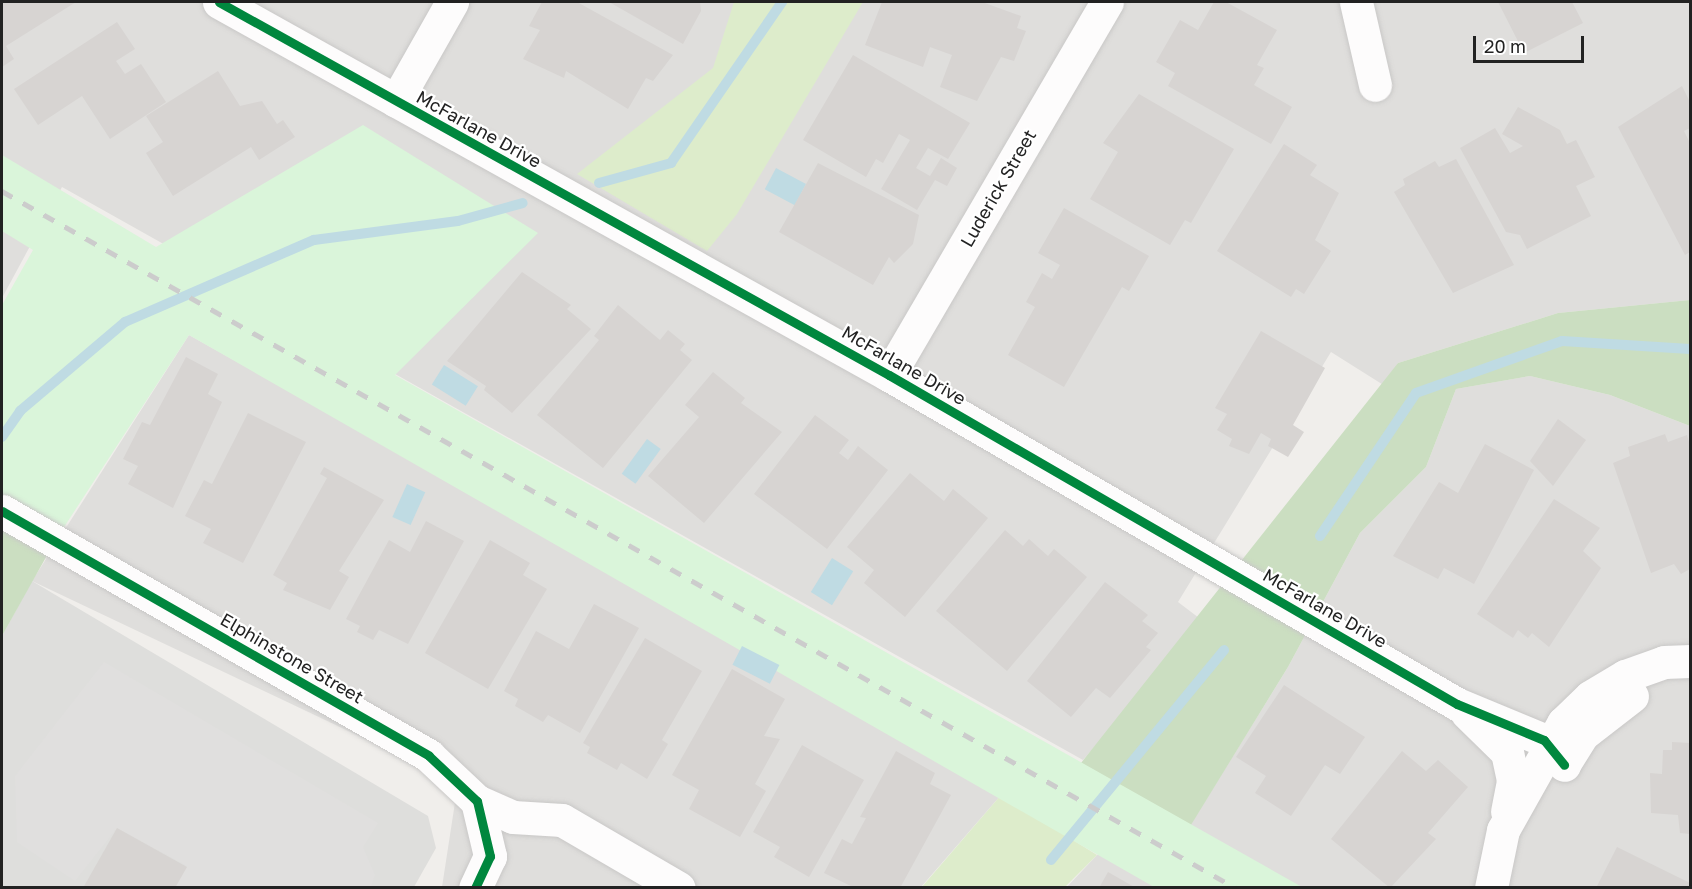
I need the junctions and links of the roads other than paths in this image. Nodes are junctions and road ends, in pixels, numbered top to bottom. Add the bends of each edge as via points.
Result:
1 (219, 2) edge
2 (452, 2) edge
3 (1107, 2) edge
4 (1356, 2) edge
5 (1376, 85) dead end
6 (396, 101) junction
7 (889, 375) junction
8 (2, 511) edge
9 (1690, 661) edge
10 (1690, 674) edge
11 (1457, 704) junction
12 (1557, 756) junction
13 (477, 801) junction
14 (536, 818) junction
15 (1503, 830) junction
16 (490, 856) junction
17 (475, 888) edge
18 (679, 888) edge
19 (1491, 888) edge

1 - 6 street, McFarlane Drive
2 - 6 street
3 - 7 street, Luderick Street
4 - 5 street
6 - 7 street, McFarlane Drive
7 - 11 street, McFarlane Drive
8 - 13 street, Elphinstone Street via 429,756
9 - 12 street via 1646,668 1576,708
10 - 12 street via 1617,705
11 - 12 street, McFarlane Drive via 1514,724
11 - 15 street, McFarlane Drive via 1499,742 1512,767
12 - 15 street
12 - 19 street
13 - 14 street via 513,817
13 - 16 street
14 - 16 street
14 - 18 street via 562,820
15 - 19 street
16 - 17 street

